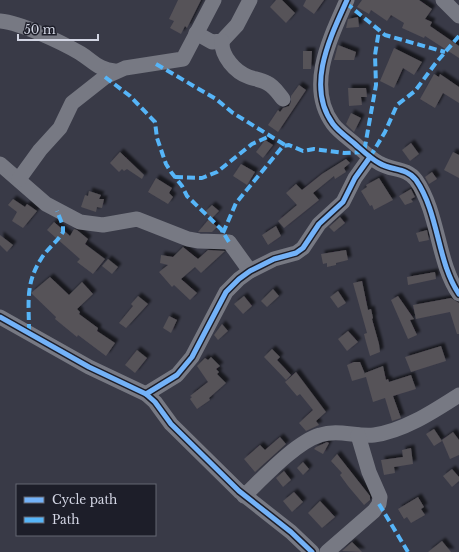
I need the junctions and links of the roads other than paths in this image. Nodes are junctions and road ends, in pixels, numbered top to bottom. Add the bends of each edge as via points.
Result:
1 (214, 0) edge
2 (250, 0) edge
3 (347, 0) edge
4 (443, 0) edge
5 (459, 16) edge
6 (0, 21) edge
7 (196, 33) junction
8 (222, 41) junction
9 (115, 71) junction
10 (283, 98) dead end
11 (370, 157) junction
12 (0, 164) edge
13 (19, 179) junction
14 (250, 271) junction
15 (459, 294) edge
16 (0, 317) edge
17 (146, 394) junction
18 (459, 395) edge
19 (358, 435) junction
20 (244, 496) junction
21 (312, 552) edge
22 (327, 552) edge

1 - 7 street
2 - 8 street via 237,25
3 - 11 street via 324,59 320,87 323,104 334,125
4 - 5 street
6 - 9 street via 54,40 81,54 102,70
7 - 8 street via 212,42
7 - 9 street via 183,59
8 - 10 street via 224,56 240,72 273,86
9 - 13 street via 72,103 60,128
11 - 14 street via 355,178 343,202 319,224 303,248
11 - 15 street via 386,167 404,170 416,180 435,224 447,269
12 - 13 street
13 - 14 street via 46,204 80,222 103,225 137,219 194,240 229,242
14 - 17 street via 226,292 192,357 177,375
16 - 17 street via 89,367
17 - 20 street via 171,424
18 - 19 street via 408,424 387,432
19 - 20 street via 330,432 318,435 287,457
19 - 22 street via 369,472 380,497 379,504
20 - 21 street via 291,532

